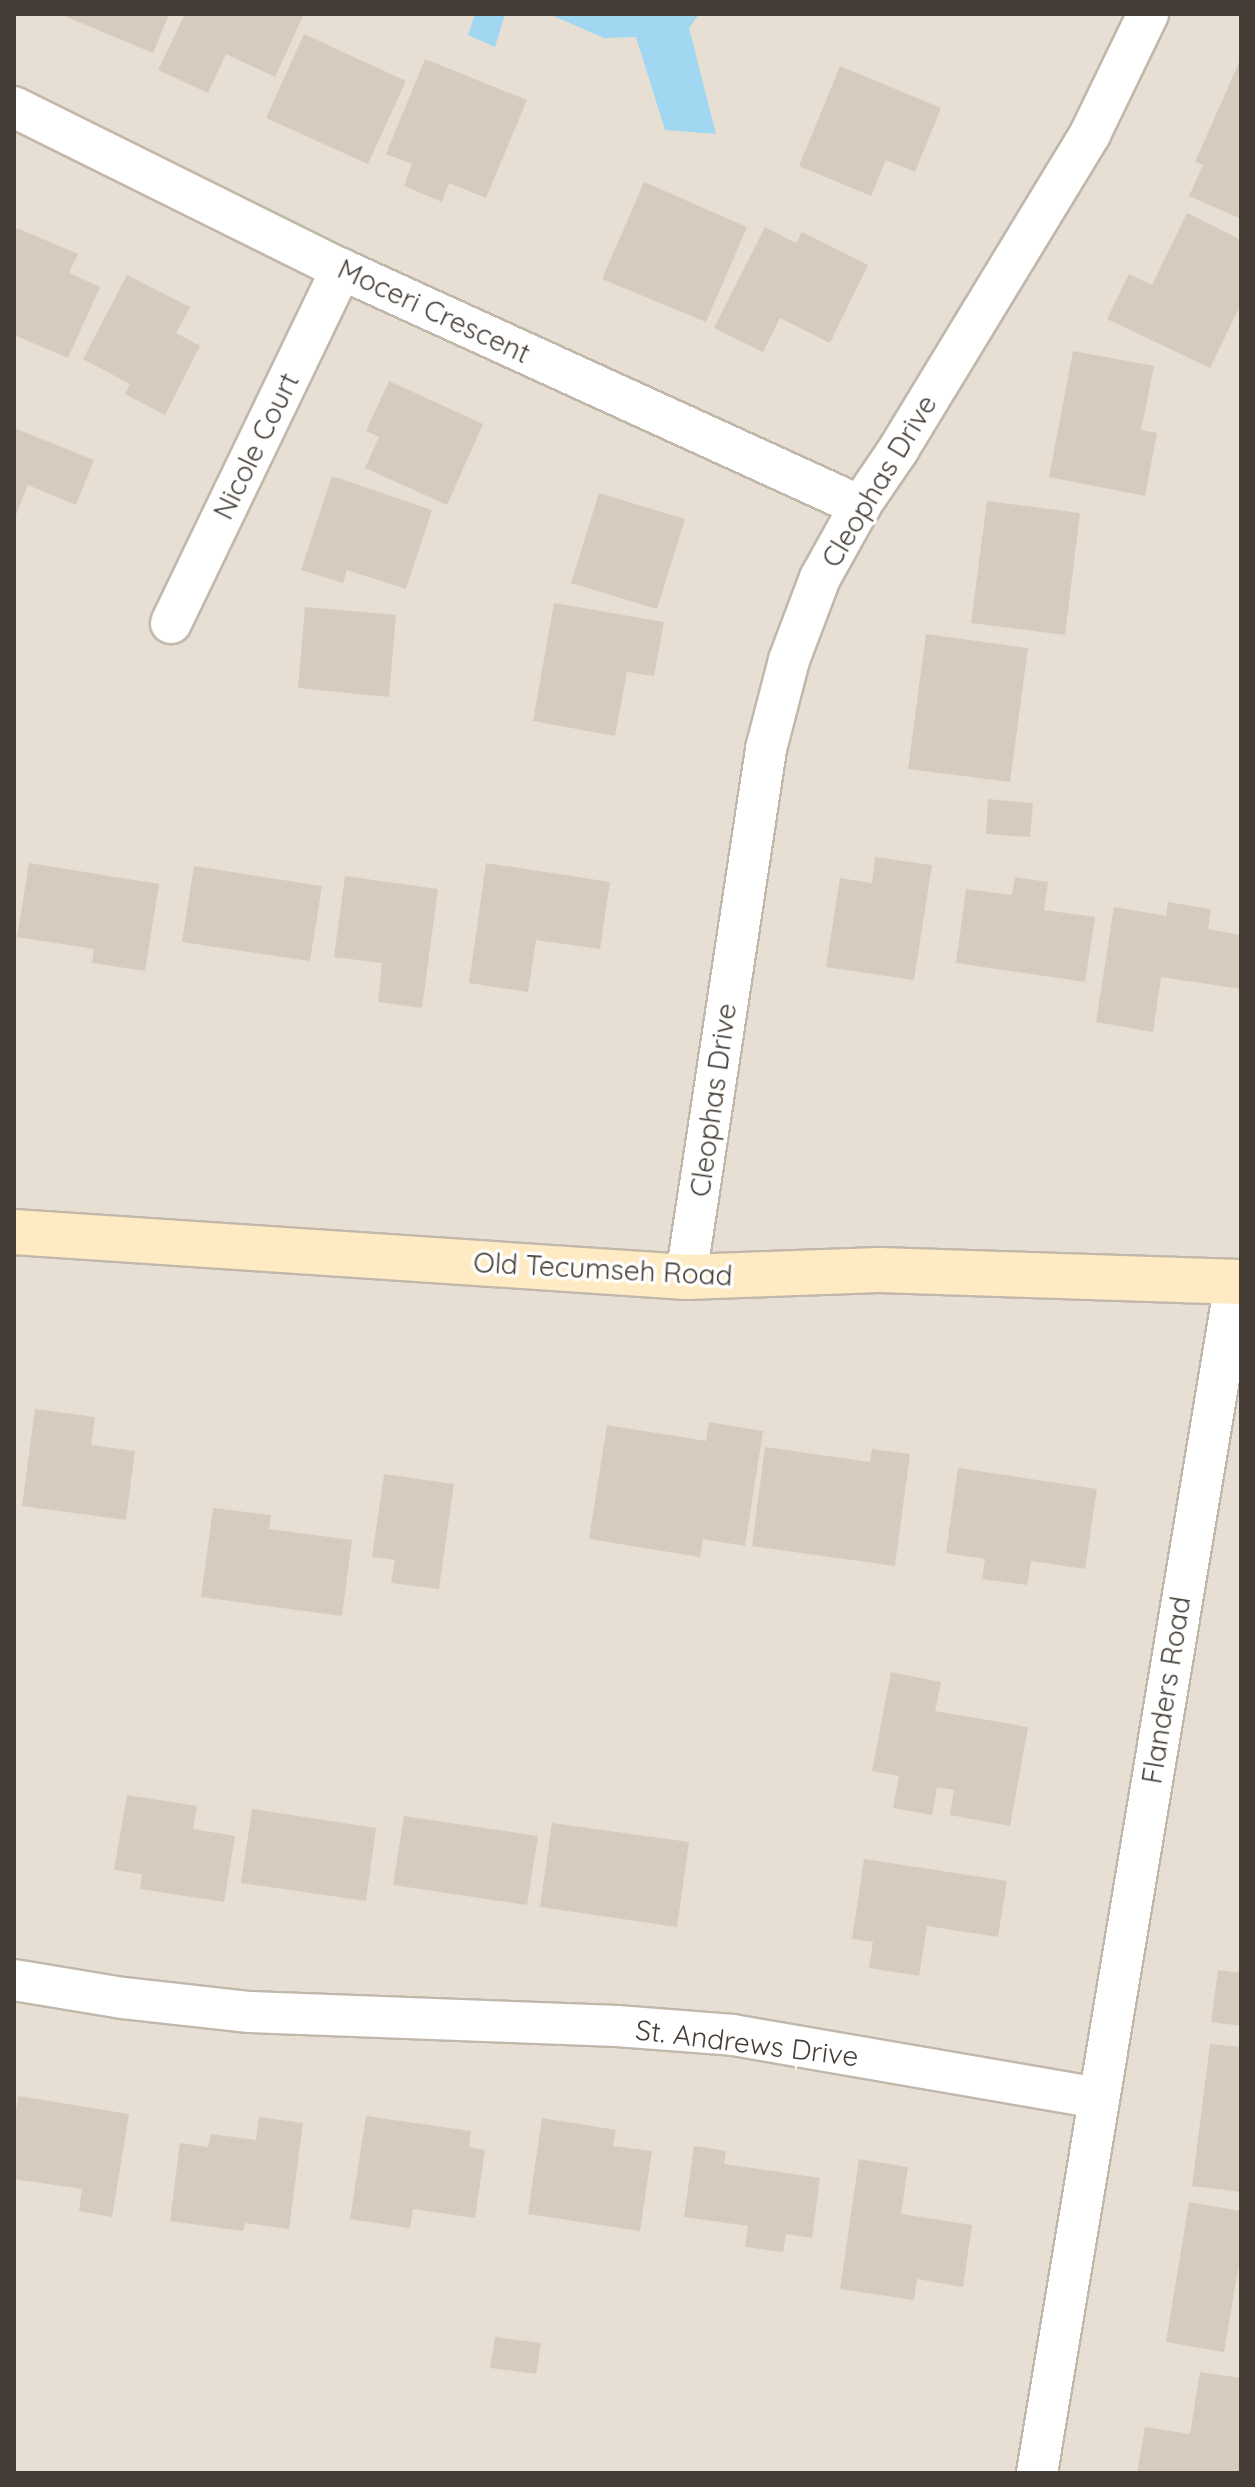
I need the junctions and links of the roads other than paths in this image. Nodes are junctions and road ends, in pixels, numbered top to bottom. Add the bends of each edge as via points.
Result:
1 (1148, 14) edge
2 (14, 107) edge
3 (341, 269) junction
4 (860, 506) junction
5 (171, 623) dead end
6 (14, 1232) edge
7 (686, 1277) junction
8 (1238, 1282) edge
9 (14, 1980) edge
10 (1099, 2098) junction
11 (1037, 2473) edge

1 - 4 street, Cleophas Drive via 1090,134
2 - 3 street, Moceri Crescent
3 - 4 street, Moceri Crescent
3 - 5 street, Nicole Court
4 - 7 street, Cleophas Drive via 815,592 789,660 766,749
6 - 7 main road, Old Tecumseh Road
7 - 8 main road, Old Tecumseh Road via 879,1270
8 - 10 street, Flanders Road
9 - 10 street, St. Andrews Drive via 250,2012 733,2035
10 - 11 street

